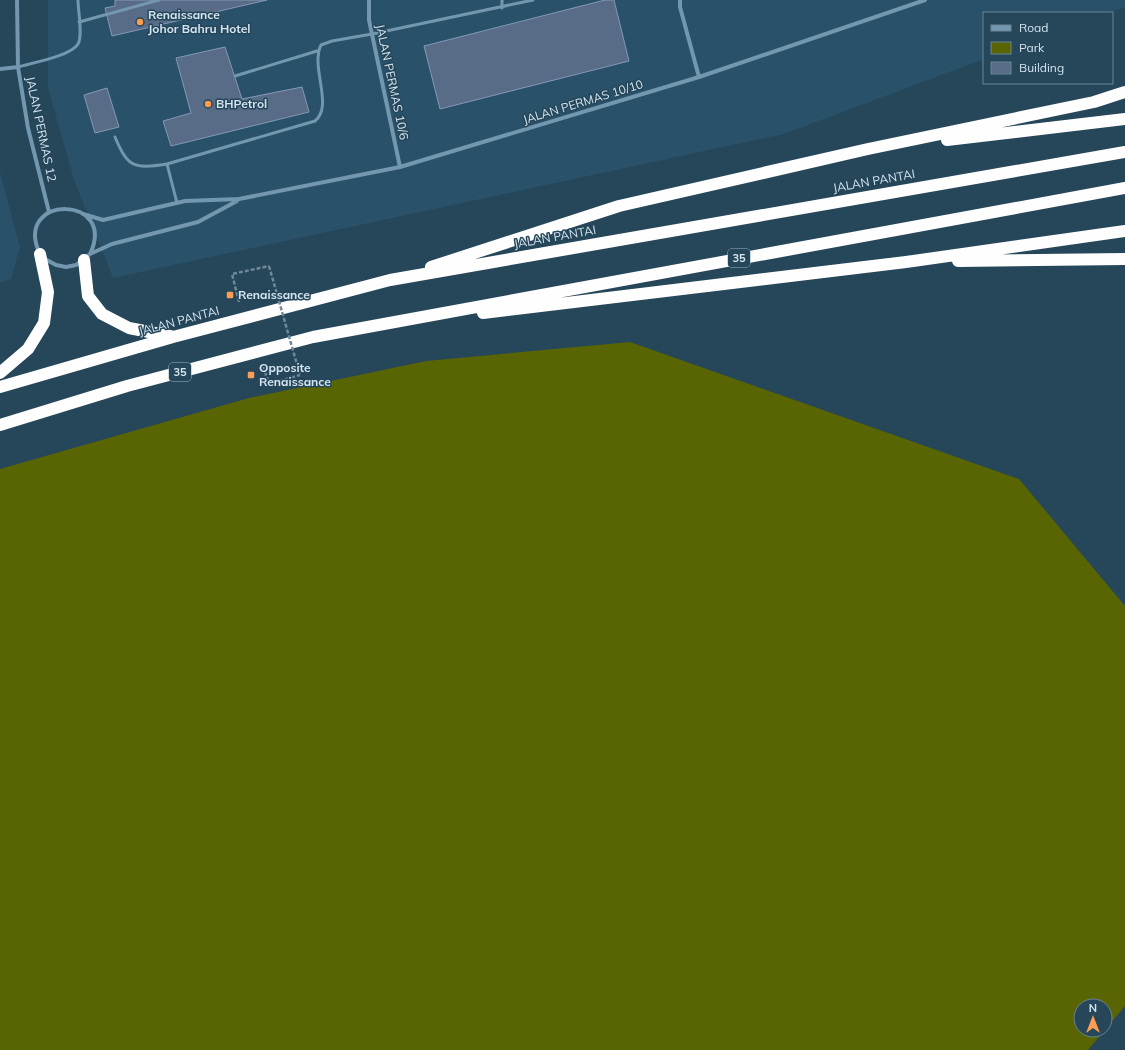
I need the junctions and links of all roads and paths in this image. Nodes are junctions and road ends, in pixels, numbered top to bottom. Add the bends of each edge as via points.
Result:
1 (17, 0) edge
2 (78, 0) edge
3 (158, 0) edge
4 (369, 0) edge
5 (502, 0) edge
6 (533, 0) edge
7 (680, 0) edge
8 (925, 0) edge
9 (502, 8) junction
10 (79, 22) junction
11 (372, 34) junction
12 (317, 51) junction
13 (18, 67) junction
14 (0, 69) edge
15 (235, 76) dead end
16 (699, 78) junction
17 (1125, 92) edge
18 (1125, 119) edge
19 (115, 137) dead end
20 (868, 149) junction
21 (1124, 152) edge
22 (167, 164) junction
23 (400, 167) junction
24 (1120, 188) edge
25 (239, 199) junction
26 (176, 203) junction
27 (49, 212) junction
28 (83, 214) junction
29 (1125, 231) edge
30 (40, 254) junction
31 (87, 257) junction
32 (1125, 259) edge
33 (906, 262) junction
34 (390, 280) junction
35 (243, 318) junction
36 (362, 327) junction
37 (173, 337) junction
38 (259, 351) junction
39 (0, 373) edge
40 (0, 387) edge
41 (0, 425) edge

1 - 13 street
2 - 10 lane
3 - 10 lane
4 - 11 street, JALAN PERMAS 10/6
5 - 9 lane
6 - 9 lane
7 - 16 street
8 - 16 street, JALAN PERMAS 10/10
9 - 11 lane
10 - 13 lane via 78,44 68,52
11 - 12 lane via 332,41 320,45
11 - 23 street, JALAN PERMAS 10/6
12 - 15 lane
12 - 22 lane via 323,111 315,121
13 - 14 street, JALAN PERMAS 12
13 - 27 street, JALAN PERMAS 12 via 28,128
16 - 23 street, JALAN PERMAS 10/10
17 - 20 highway via 1094,102
18 - 20 highway
19 - 22 lane via 123,156 138,166
20 - 34 highway via 619,206
21 - 34 highway, JALAN PANTAI
22 - 26 lane
23 - 25 street, JALAN PERMAS 10/10
24 - 36 highway, 35
25 - 26 street, JALAN PERMAS 10/10
25 - 31 street, JALAN PERMAS 10/10 via 198,222 112,244
26 - 28 street, JALAN PERMAS 10/10 via 103,220
27 - 28 street via 66,208 75,209
27 - 30 street via 42,218 35,236
28 - 31 street via 93,228 94,246
29 - 33 highway
30 - 31 street via 47,261 66,267 76,265
30 - 39 highway via 48,292 44,323 28,349
31 - 37 highway via 88,296 102,314 129,328
32 - 33 highway
33 - 36 highway
34 - 35 highway, JALAN PANTAI
35 - 37 highway, JALAN PANTAI
35 - 38 path, bridge via 232,274 269,266 300,375 269,384
36 - 38 highway, 35 via 313,336
37 - 40 highway, JALAN PANTAI
38 - 41 highway, 35 via 127,386

